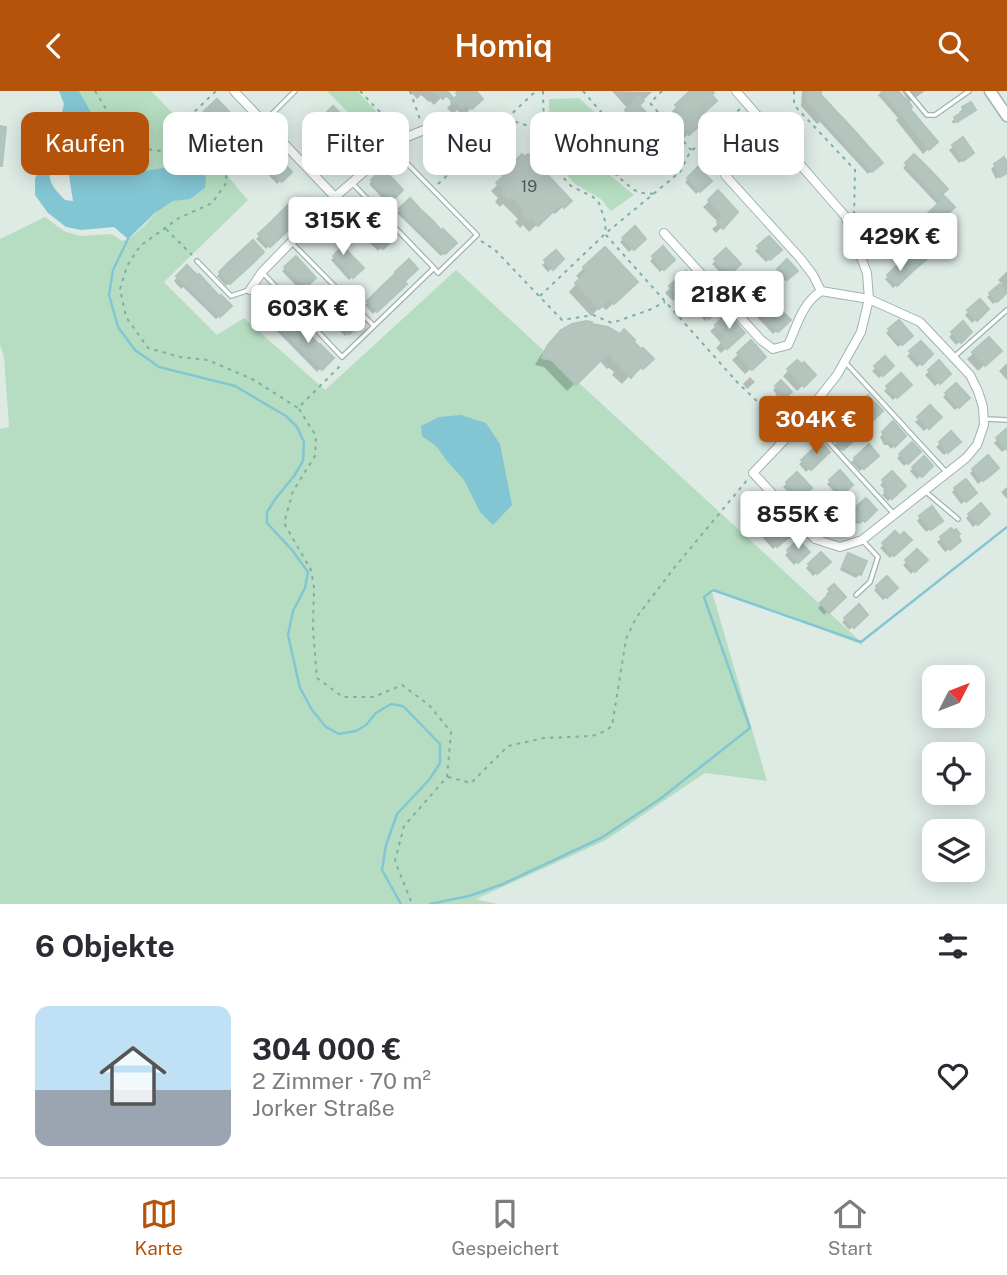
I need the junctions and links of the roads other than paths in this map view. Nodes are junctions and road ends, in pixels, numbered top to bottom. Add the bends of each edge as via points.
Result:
1 (234, 91) edge
2 (295, 91) edge
3 (736, 91) edge
4 (907, 91) edge
5 (969, 91) edge
6 (990, 91) edge
7 (254, 112) edge
8 (274, 112) edge
9 (1007, 115) edge
10 (288, 147) edge
11 (409, 166) edge
12 (359, 175) edge
13 (725, 175) dead end
14 (351, 182) junction
15 (335, 197) junction
16 (664, 233) dead end
17 (291, 243) junction
18 (197, 261) road end
19 (434, 268) junction
20 (262, 272) junction
21 (250, 289) joint
22 (821, 291) junction
23 (869, 299) junction
24 (1007, 310) edge
25 (374, 326) junction
26 (953, 357) junction
27 (845, 361) junction
28 (984, 418) junction
29 (803, 419) junction
30 (1007, 420) edge
31 (947, 473) junction
32 (925, 491) junction
33 (894, 515) junction
34 (958, 519) dead end
35 (862, 540) junction
36 (856, 595) dead end

1 - 7 street
2 - 8 lane
3 - 23 street via 845,216 867,272
4 - 5 lane via 927,115 935,115
6 - 9 main road
10 - 15 street
11 - 19 lane via 477,235 438,274
12 - 14 street
13 - 22 street via 800,258
14 - 15 street
14 - 19 lane
15 - 17 street
16 - 22 street via 773,349 788,345 802,310
17 - 20 street
17 - 25 lane
18 - 21 lane via 231,296
19 - 25 lane
20 - 21 street
20 - 25 lane via 341,357
22 - 23 street
23 - 26 street via 920,322
23 - 27 street via 861,332
24 - 26 lane
26 - 28 street via 970,375
27 - 29 street
27 - 31 lane
28 - 30 lane
28 - 31 street via 977,445
29 - 33 lane
29 - 35 street via 753,473 815,539 840,547
31 - 32 street
32 - 33 street
32 - 34 lane
33 - 35 street
35 - 36 lane via 878,557 870,582

